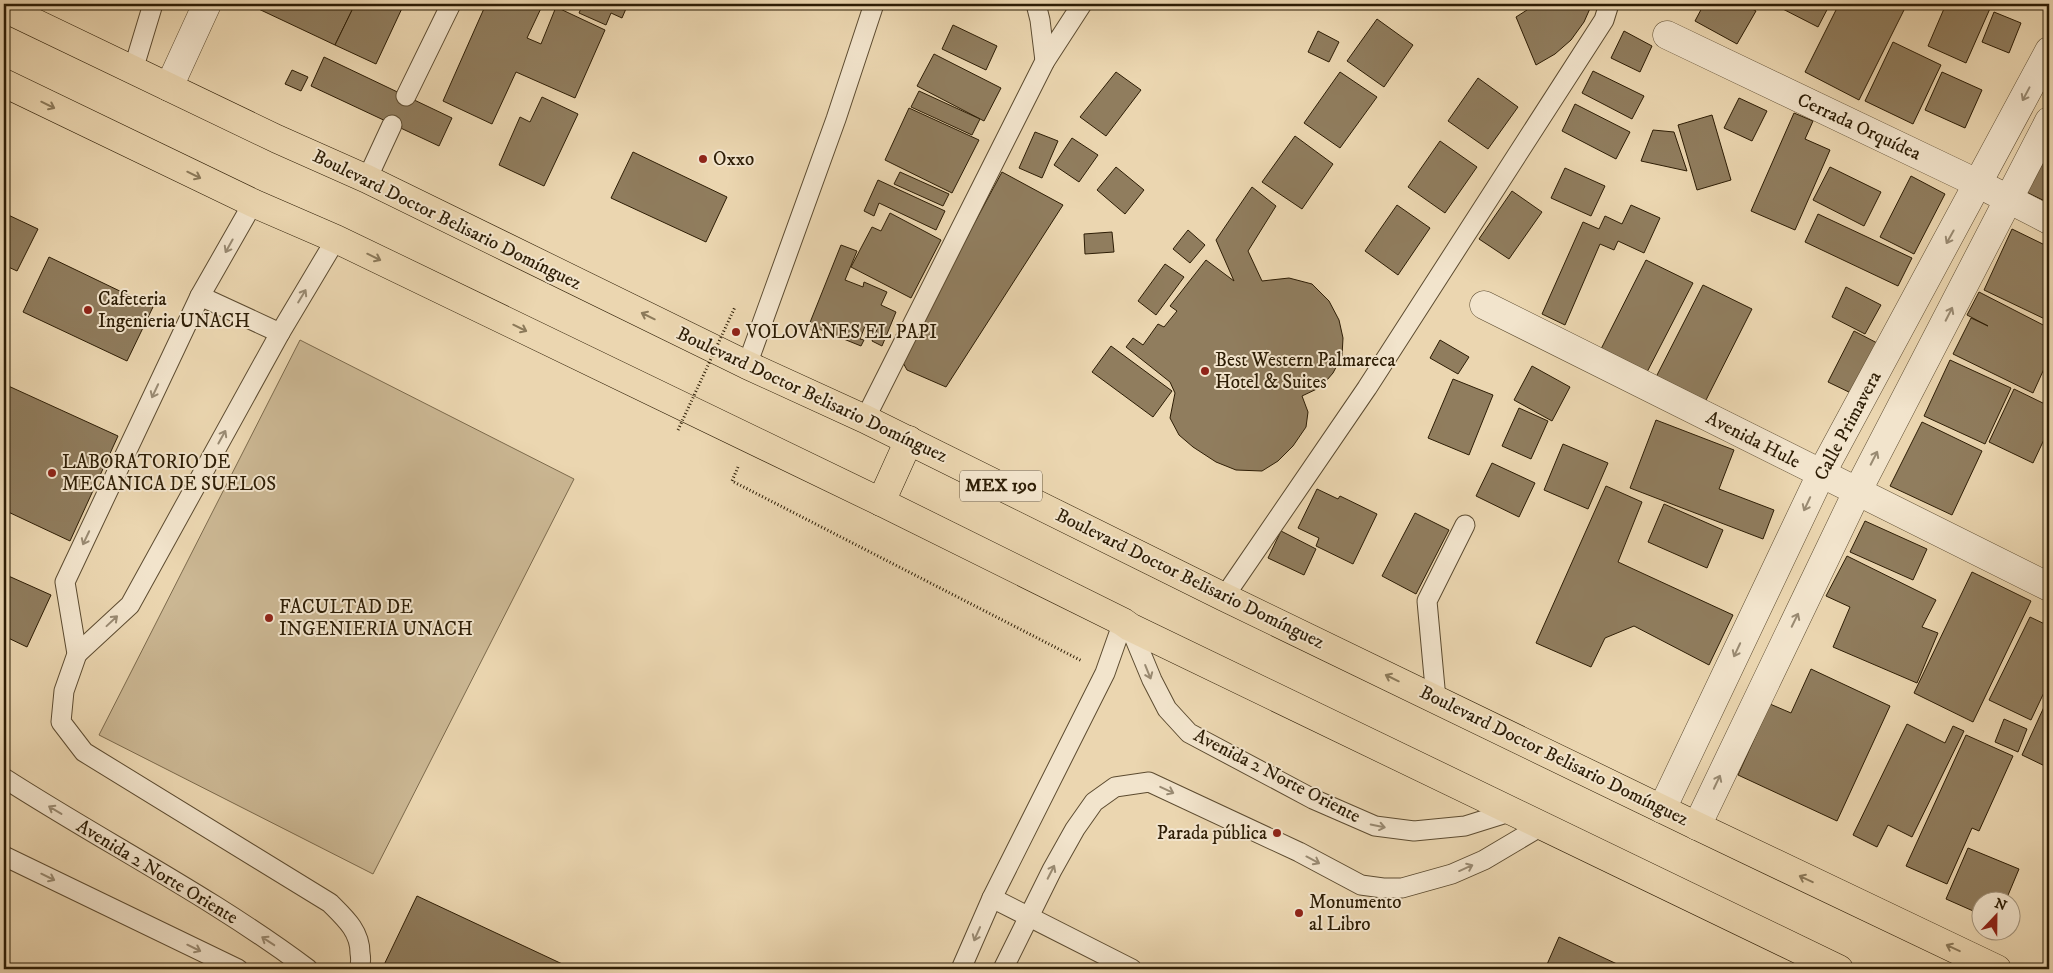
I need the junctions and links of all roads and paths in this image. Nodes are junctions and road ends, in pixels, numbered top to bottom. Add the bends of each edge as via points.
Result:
1 (153, 4) edge
2 (207, 4) edge
3 (450, 4) edge
4 (874, 4) edge
5 (1036, 4) edge
6 (1082, 4) edge
7 (1609, 4) edge
8 (4, 8) edge
9 (1667, 35) dead end
10 (2049, 51) edge
11 (1045, 60) junction
12 (133, 70) junction
13 (4, 83) edge
14 (169, 87) junction
15 (406, 96) dead end
16 (2049, 121) edge
17 (392, 124) dead end
18 (367, 180) junction
19 (1979, 184) junction
20 (2009, 199) junction
21 (252, 203) junction
22 (2049, 220) edge
23 (336, 239) junction
24 (200, 296) junction
25 (1484, 306) dead end
26 (735, 307) dead end
27 (280, 333) junction
28 (747, 365) junction
29 (865, 419) junction
30 (678, 430) dead end
31 (909, 440) junction
32 (1821, 474) junction
33 (732, 481) dead end
34 (1857, 492) junction
35 (881, 502) junction
36 (1465, 525) dead end
37 (2049, 587) edge
38 (1224, 597) junction
39 (1126, 624) junction
40 (76, 654) junction
41 (1105, 673) junction
42 (1436, 699) junction
43 (4, 778) edge
44 (1662, 808) junction
45 (1513, 811) junction
46 (1543, 826) junction
47 (1697, 826) junction
48 (4, 856) edge
49 (992, 898) junction
50 (1029, 916) junction
51 (238, 969) edge
52 (308, 969) edge
53 (359, 969) edge
54 (961, 969) edge
55 (1003, 969) edge
56 (1132, 969) edge
57 (1839, 969) edge
58 (1997, 969) edge

1 - 12 lane
2 - 14 street
3 - 15 lane
4 - 28 lane via 836,120
5 - 11 lane
6 - 11 lane
7 - 38 lane via 1604,20 1500,184 1367,388
8 - 12 main road, Boulevard Doctor Belisario Domínguez / MEX 190
9 - 19 street, Cerrada Orquídea
10 -> 19 street, Calle Primavera
11 - 29 lane
12 - 14 main road, Boulevard Doctor Belisario Domínguez / MEX 190
13 -> 21 main road
14 - 18 main road, Boulevard Doctor Belisario Domínguez / MEX 190
16 - 20 street, Calle Primavera
17 - 18 lane
28 -> 18 main road, Boulevard Doctor Belisario Domínguez / MEX 190
19 - 20 street, Cerrada Orquídea
19 -> 32 street, Calle Primavera
20 - 22 street, Cerrada Orquídea
34 -> 20 street, Calle Primavera
21 - 23 main road
21 -> 24 lane
27 -> 23 lane
23 -> 35 main road
24 - 27 lane
24 -> 40 lane via 65,582
25 - 32 street, Avenida Hule
26 - 30 path, bridge
40 -> 27 lane via 130,605
28 - 29 main road, Boulevard Doctor Belisario Domínguez / MEX 190
29 - 31 main road, Boulevard Doctor Belisario Domínguez / MEX 190
31 - 35 main road
31 - 38 main road, Boulevard Doctor Belisario Domínguez / MEX 190
32 - 34 street, Avenida Hule
32 -> 44 street, Calle Primavera
33 - 41 path
34 - 37 street, Avenida Hule
47 -> 34 street, Calle Primavera
35 - 39 main road
36 - 42 lane via 1427,601
42 -> 38 main road, Boulevard Doctor Belisario Domínguez / MEX 190
39 - 41 lane
39 - 45 main road
39 -> 45 lane, Avenida 2 Norte Oriente via 1167,709 1189,733 1313,799 1375,826 1414,831 1465,826
40 - 53 lane via 64,691 62,722 84,752 330,902 354,929 360,943
41 - 49 lane
42 - 44 main road, Boulevard Doctor Belisario Domínguez / MEX 190
52 -> 43 lane, Avenida 2 Norte Oriente via 204,898
44 - 47 main road, Boulevard Doctor Belisario Domínguez / MEX 190
45 - 46 main road
50 -> 46 lane via 1075,829 1094,802 1115,787 1149,782 1299,852 1361,885 1383,888 1402,888 1452,874 1484,860
46 - 57 main road
58 -> 47 main road, Boulevard Doctor Belisario Domínguez / MEX 190
48 -> 51 lane
49 - 50 lane
49 -> 54 lane
50 - 55 lane
50 - 56 lane

